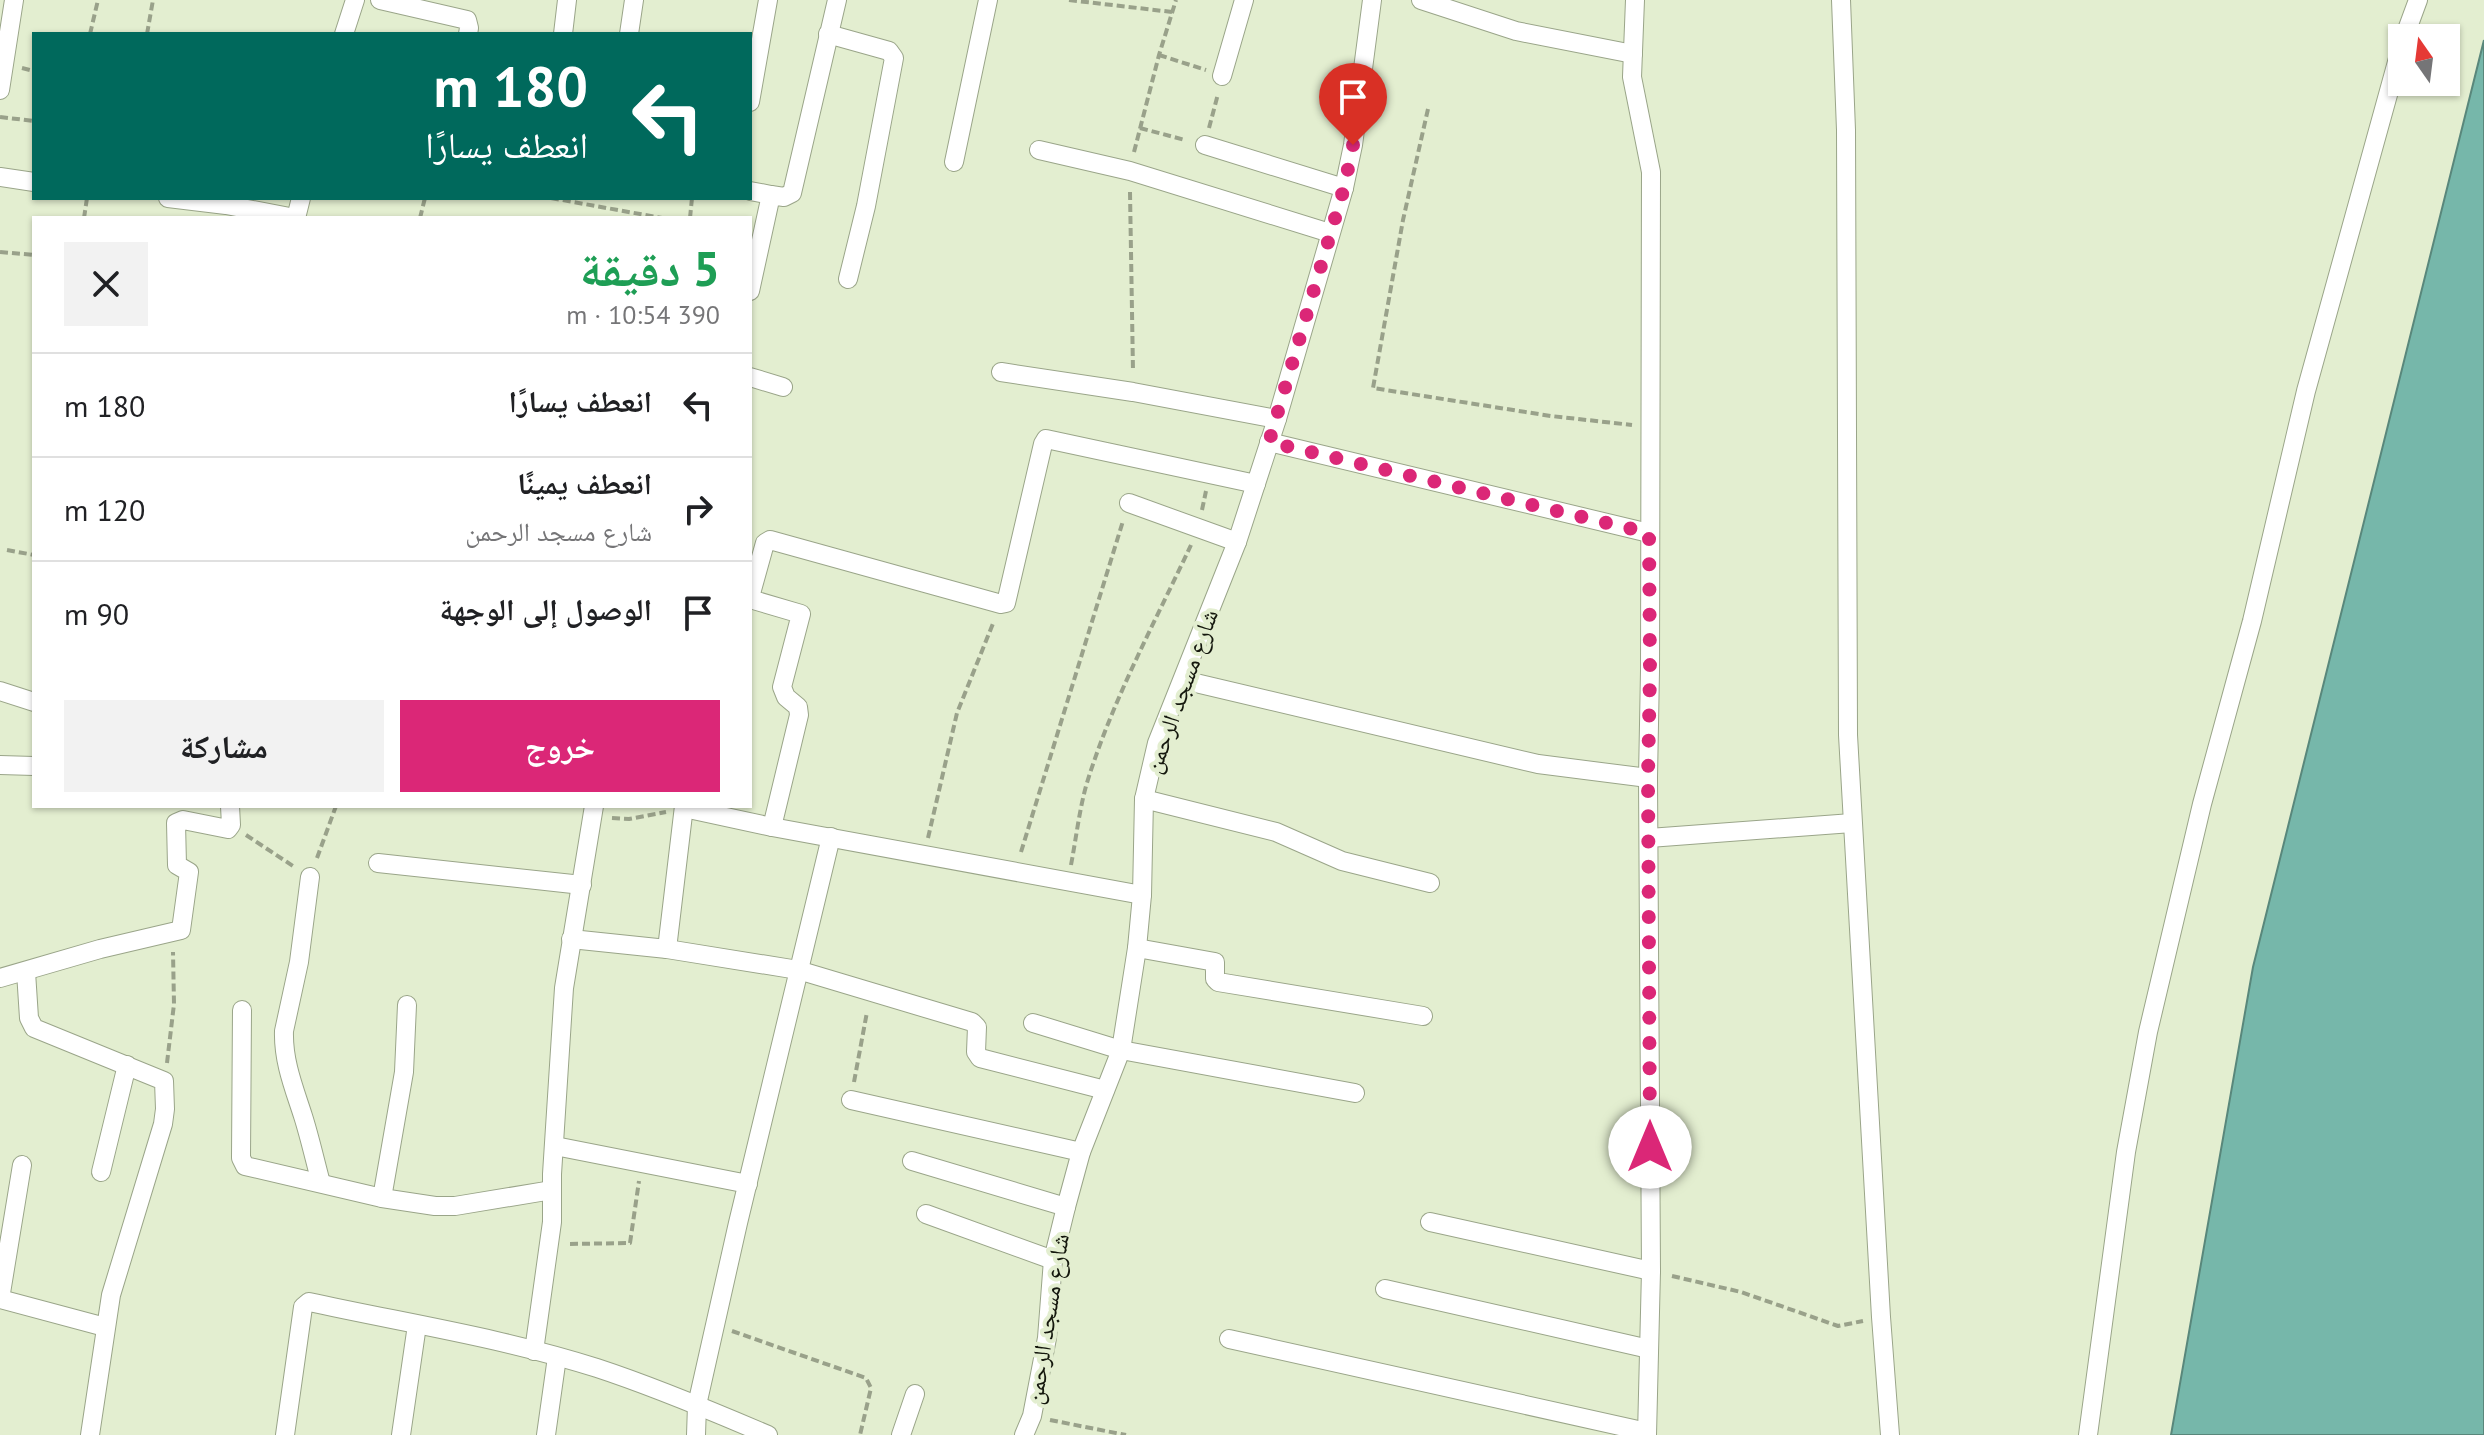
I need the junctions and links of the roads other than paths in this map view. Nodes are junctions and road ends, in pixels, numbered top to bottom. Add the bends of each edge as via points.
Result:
1 (14, 0) edge
2 (355, 0) edge
3 (380, 0) edge
4 (567, 0) edge
5 (634, 0) edge
6 (768, 0) edge
7 (837, 0) edge
8 (988, 0) edge
9 (1244, 0) edge
10 (1372, 0) edge
11 (1421, 0) edge
12 (1635, 0) edge
13 (1841, 0) edge
14 (2418, 0) edge
15 (2409, 24) edge
16 (345, 32) edge
17 (468, 32) edge
18 (563, 32) edge
19 (629, 32) edge
20 (828, 34) junction
21 (1633, 54) junction
22 (1222, 76) road end
23 (0, 90) edge
24 (752, 91) edge
25 (2388, 95) edge
26 (1205, 145) road end
27 (1039, 150) dead end
28 (954, 162) dead end
29 (0, 177) edge
30 (32, 182) edge
31 (1344, 188) junction
32 (752, 191) edge
33 (771, 195) junction
34 (185, 200) edge
35 (285, 216) edge
36 (1330, 233) junction
37 (848, 279) dead end
38 (752, 282) edge
39 (1001, 372) dead end
40 (752, 378) edge
41 (783, 387) dead end
42 (1277, 419) junction
43 (1269, 442) junction
44 (1256, 484) junction
45 (1129, 503) road end
46 (1649, 533) junction
47 (1237, 542) junction
48 (752, 591) edge
49 (752, 599) edge
50 (1183, 680) junction
51 (0, 691) edge
52 (32, 701) edge
53 (0, 765) edge
54 (32, 766) edge
55 (1648, 778) junction
56 (1144, 799) junction
57 (684, 808) edge
58 (688, 808) edge
59 (593, 811) edge
60 (230, 816) edge
61 (1852, 823) junction
62 (772, 827) junction
63 (831, 837) junction
64 (1649, 838) junction
65 (378, 863) dead end
66 (310, 877) road end
67 (1430, 883) dead end
68 (582, 885) junction
69 (1142, 895) junction
70 (571, 939) junction
71 (1137, 948) junction
72 (667, 949) junction
73 (798, 970) junction
74 (26, 972) junction
75 (0, 978) edge
76 (407, 1005) dead end
77 (242, 1010) dead end
78 (1423, 1016) dead end
79 (1033, 1023) dead end
80 (1121, 1050) junction
81 (127, 1065) junction
82 (1105, 1090) junction
83 (1355, 1093) dead end
84 (851, 1100) road end
85 (555, 1146) junction
86 (1081, 1152) junction
87 (912, 1161) dead end
88 (22, 1165) dead end
89 (101, 1172) dead end
90 (321, 1183) junction
91 (748, 1184) junction
92 (552, 1190) junction
93 (382, 1198) junction
94 (1066, 1207) junction
95 (926, 1214) dead end
96 (1430, 1222) dead end
97 (1053, 1260) junction
98 (1651, 1271) junction
99 (1385, 1289) dead end
100 (0, 1299) edge
101 (417, 1325) junction
102 (105, 1327) junction
103 (1229, 1339) dead end
104 (1649, 1349) junction
105 (534, 1351) junction
106 (557, 1357) junction
107 (915, 1394) dead end
108 (697, 1405) junction
109 (1647, 1434) edge
110 (90, 1435) edge
111 (285, 1435) edge
112 (401, 1435) edge
113 (546, 1435) edge
114 (696, 1435) edge
115 (768, 1435) edge
116 (901, 1435) edge
117 (1024, 1435) edge
118 (1890, 1435) edge
119 (2088, 1435) edge

1 - 23 street
2 - 16 street
3 - 17 street via 467,20
4 - 18 street
5 - 19 street
6 - 24 street
7 - 20 street
8 - 28 street
9 - 22 street
10 - 31 street, شارع مسجد الرحمن
11 - 21 street via 1516,31
12 - 21 street
13 - 61 street
14 - 15 street
20 - 33 street via 792,193
20 - 37 street via 889,51 894,58
21 - 46 street via 1632,77 1651,172
25 - 119 street via 2306,391 2148,1032 2126,1152
26 - 31 street
27 - 36 street via 1130,171
29 - 30 street
31 - 36 street, شارع مسجد الرحمن
32 - 33 street
33 - 38 street
34 - 35 street
36 - 42 street, شارع مسجد الرحمن
39 - 42 street
40 - 41 street
42 - 43 street, شارع مسجد الرحمن
43 - 44 street, شارع مسجد الرحمن
43 - 46 street
44 - 47 street, شارع مسجد الرحمن
44 - 48 street via 1044,440 1008,602 770,540
45 - 47 street
46 - 55 street
47 - 50 street, شارع مسجد الرحمن
49 - 62 street via 801,616 782,687 799,715
50 - 55 street via 1538,764
50 - 56 street, شارع مسجد الرحمن via 1157,743
51 - 52 street
53 - 54 street
55 - 64 street
56 - 67 street via 1276,832 1342,861
56 - 69 street, شارع مسجد الرحمن
57 - 72 street
58 - 62 street
59 - 68 street
60 - 74 street via 226,829 176,823 176,863 189,872 181,930
61 - 64 street
61 - 118 street
62 - 63 street
63 - 69 street
63 - 73 street
64 - 98 street
65 - 68 street
66 - 90 street via 284,1044
68 - 70 street
69 - 71 street, شارع مسجد الرحمن
70 - 72 street
70 - 85 street
71 - 78 street via 1215,962 1217,982
71 - 80 street, شارع مسجد الرحمن
72 - 73 street
73 - 82 street via 972,1022 980,1058
73 - 91 street
74 - 75 street
74 - 81 street via 34,1028
76 - 93 street via 404,1072
77 - 90 street via 243,1164
79 - 80 street
80 - 82 street, شارع مسجد الرحمن
80 - 83 street
81 - 89 street
81 - 102 street via 164,1081 163,1124
82 - 86 street, شارع مسجد الرحمن
84 - 86 street
85 - 91 street
85 - 92 street
86 - 94 street, شارع مسجد الرحمن
87 - 94 street
88 - 100 street
90 - 93 street
91 - 108 street
92 - 93 street via 455,1206
92 - 105 street via 550,1244
94 - 97 street, شارع مسجد الرحمن
95 - 97 street
96 - 98 street
97 - 117 street, شارع مسجد الرحمن via 1047,1338
98 - 104 street
99 - 104 street
100 - 102 street
101 - 105 street
101 - 111 street via 305,1304
101 - 112 street
102 - 110 street
103 - 109 street
104 - 109 street
105 - 106 street
106 - 108 street
106 - 113 street
107 - 116 street
108 - 114 street
108 - 115 street

